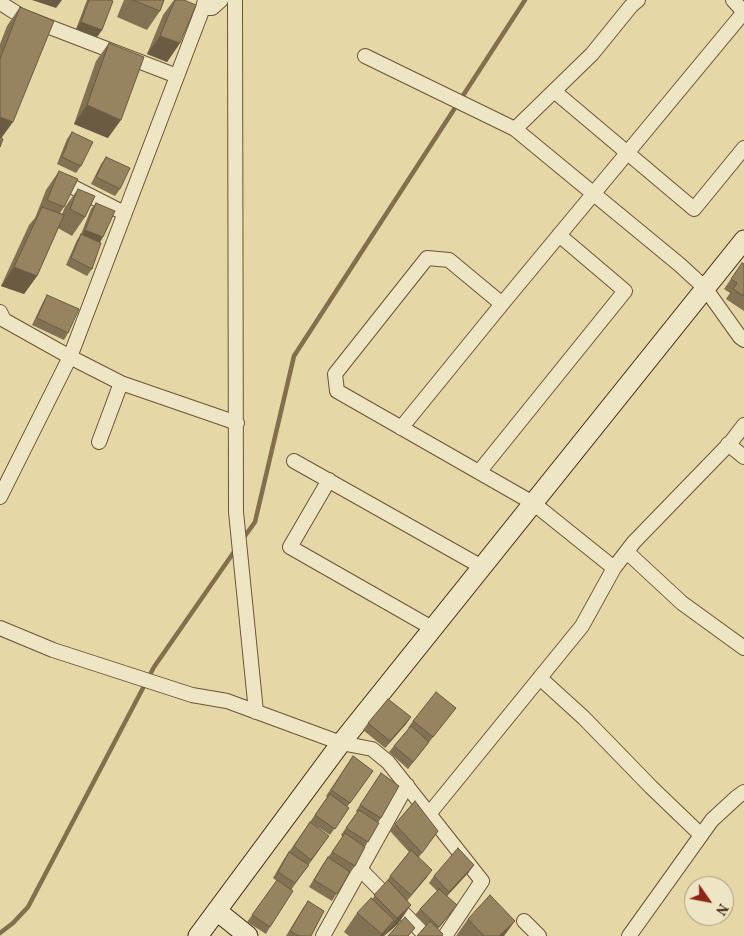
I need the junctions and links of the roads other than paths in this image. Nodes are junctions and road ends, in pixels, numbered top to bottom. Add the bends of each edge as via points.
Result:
1 (221, 0) edge
2 (235, 0) edge
3 (638, 0) edge
4 (733, 0) edge
5 (2, 4) edge
6 (204, 4) edge
7 (744, 12) edge
8 (365, 56) dead end
9 (177, 76) junction
10 (554, 91) junction
11 (515, 129) junction
12 (744, 148) edge
13 (627, 153) junction
14 (70, 186) edge
15 (593, 194) junction
16 (124, 213) junction
17 (559, 235) junction
18 (744, 240) edge
19 (705, 288) junction
20 (502, 304) junction
21 (0, 312) edge
22 (744, 340) edge
23 (70, 358) junction
24 (121, 383) junction
25 (237, 423) junction
26 (744, 425) edge
27 (401, 428) junction
28 (99, 442) dead end
29 (728, 444) junction
30 (744, 457) edge
31 (294, 461) dead end
32 (478, 472) junction
33 (329, 480) junction
34 (0, 497) edge
35 (533, 503) junction
36 (627, 552) junction
37 (482, 567) junction
38 (614, 568) junction
39 (0, 628) edge
40 (432, 628) junction
41 (744, 648) edge
42 (540, 678) junction
43 (256, 712) junction
44 (341, 743) junction
45 (407, 785) junction
46 (744, 792) edge
47 (429, 814) junction
48 (701, 835) junction
49 (360, 868) junction
50 (217, 911) junction
51 (524, 921) dead end
52 (198, 936) edge
53 (248, 936) edge
54 (323, 936) edge
55 (426, 936) edge
56 (445, 936) edge
57 (539, 936) edge
58 (629, 936) edge

1 - 6 street via 212,8
2 - 25 street
3 - 10 street via 592,54
4 - 7 street
5 - 9 street via 21,16
6 - 9 street
7 - 13 street
8 - 11 street
9 - 16 street
10 - 11 street
10 - 13 street
11 - 15 street
12 - 13 street via 694,209
13 - 15 street
14 - 16 street
15 - 17 street
15 - 19 street
16 - 23 street
17 - 20 street
17 - 32 street via 625,291
18 - 19 street
19 - 22 street
19 - 35 street
20 - 27 street
20 - 27 street via 449,260 426,258 335,374 337,391
21 - 23 street via 4,320
23 - 24 street
23 - 34 street
24 - 25 street
24 - 28 street
25 - 43 street via 236,512
26 - 29 street
27 - 32 street
29 - 30 street
29 - 36 street
31 - 33 street
32 - 35 street
33 - 37 street
33 - 40 street via 290,547
35 - 37 street
35 - 38 street
36 - 38 street
36 - 41 street via 682,603
37 - 40 street
38 - 42 street via 582,626
39 - 43 street via 53,650
40 - 44 street
42 - 47 street
42 - 48 street
43 - 44 street
44 - 45 street via 372,749
44 - 50 street
45 - 47 street
45 - 49 street
46 - 48 street via 712,820
47 - 56 street via 482,881
48 - 58 street
49 - 54 street
49 - 55 street
50 - 52 street
50 - 53 street
51 - 57 street

